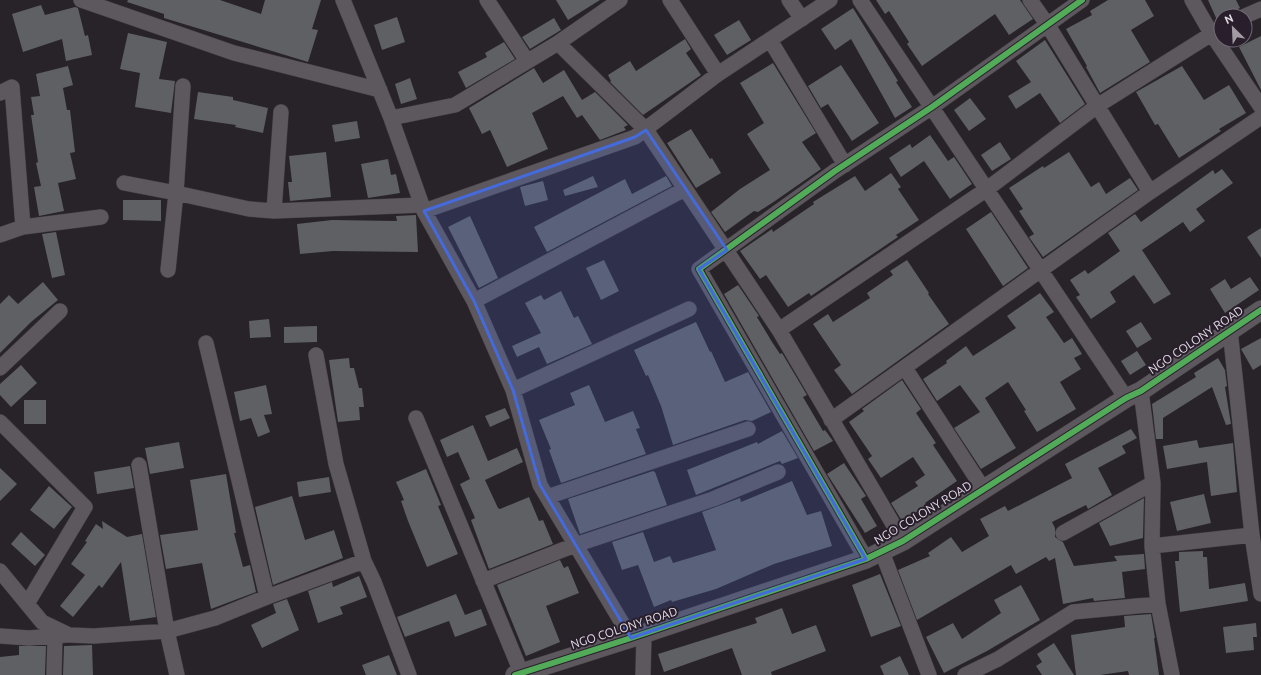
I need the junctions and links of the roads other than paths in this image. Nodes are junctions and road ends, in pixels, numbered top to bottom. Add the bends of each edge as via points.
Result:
1 (80, 0) edge
2 (343, 0) edge
3 (487, 0) edge
4 (620, 0) edge
5 (670, 0) edge
6 (789, 0) edge
7 (830, 0) edge
8 (860, 0) edge
9 (1030, 0) edge
10 (1082, 0) edge
11 (1192, 0) edge
12 (802, 19) junction
13 (1047, 24) junction
14 (1213, 26) edge
15 (1213, 32) edge
16 (770, 40) junction
17 (558, 43) junction
18 (1227, 48) edge
19 (527, 61) junction
20 (718, 74) junction
21 (183, 86) dead end
22 (380, 90) junction
23 (0, 93) edge
24 (932, 106) junction
25 (1097, 106) junction
26 (1261, 107) edge
27 (281, 112) dead end
28 (1261, 117) edge
29 (391, 118) junction
30 (646, 130) junction
31 (845, 165) junction
32 (124, 183) dead end
33 (987, 188) junction
34 (685, 189) junction
35 (1150, 192) junction
36 (176, 193) junction
37 (423, 208) junction
38 (274, 211) junction
39 (101, 217) dead end
40 (23, 227) junction
41 (0, 235) edge
42 (727, 250) junction
43 (168, 270) dead end
44 (1041, 270) junction
45 (474, 301) junction
46 (689, 309) dead end
47 (1261, 310) edge
48 (60, 311) dead end
49 (779, 330) junction
50 (1230, 330) junction
51 (206, 343) dead end
52 (316, 355) dead end
53 (0, 368) edge
54 (904, 368) junction
55 (513, 390) junction
56 (1133, 394) junction
57 (416, 418) dead end
58 (832, 420) junction
59 (0, 422) edge
60 (748, 429) dead end
61 (139, 465) dead end
62 (778, 472) dead end
63 (1152, 484) junction
64 (984, 490) junction
65 (547, 497) junction
66 (1063, 533) dead end
67 (1252, 535) junction
68 (903, 541) junction
69 (575, 545) junction
70 (1152, 546) junction
71 (874, 555) junction
72 (364, 561) junction
73 (0, 571) edge
74 (483, 581) junction
75 (1261, 594) edge
76 (267, 597) junction
77 (27, 604) junction
78 (1158, 604) junction
79 (167, 631) junction
80 (62, 635) junction
81 (0, 636) edge
82 (637, 636) junction
83 (518, 674) edge
84 (54, 675) edge
85 (178, 675) edge
86 (409, 675) edge
87 (643, 675) edge
88 (929, 675) edge
89 (965, 675) edge
90 (1172, 675) edge

1 - 22 street via 234,53
2 - 22 street
3 - 19 street
4 - 17 street
5 - 20 street
6 - 12 street
7 - 12 street
8 - 24 street
9 - 13 street
10 - 13 street
11 - 14 street
12 - 16 street
13 - 24 street
13 - 25 street
15 - 25 street
16 - 20 street
16 - 31 street
17 - 19 street
17 - 30 street
18 - 26 street
19 - 29 street via 455,105
20 - 30 street
21 - 36 street
22 - 29 street
23 - 40 street via 12,87
24 - 31 street
24 - 33 street
25 - 33 street
25 - 35 street
27 - 38 street
28 - 35 street
29 - 37 street
30 - 34 street
30 - 37 street via 635,137
31 - 42 street
32 - 36 street
33 - 44 street
33 - 49 street
34 - 42 street
34 - 45 street
35 - 44 street
36 - 38 street via 249,209
36 - 43 street
37 - 38 street
37 - 45 street
39 - 40 street
40 - 41 street
42 - 49 street
42 - 71 street via 699,269
44 - 54 street
44 - 56 street
45 - 55 street
46 - 55 street
47 - 50 street, NGO COLONY ROAD
48 - 53 street
49 - 58 street
50 - 56 street, NGO COLONY ROAD
50 - 67 street
51 - 76 street
52 - 72 street via 336,464
54 - 58 street
54 - 64 street
55 - 65 street via 540,485
56 - 63 street
56 - 64 street, NGO COLONY ROAD
57 - 74 street
58 - 68 street
59 - 77 street via 85,507
60 - 65 street
61 - 79 street
62 - 69 street via 713,499
63 - 66 street
63 - 70 street
64 - 68 street, NGO COLONY ROAD
65 - 69 street
67 - 70 street
67 - 75 street
68 - 71 street, NGO COLONY ROAD
69 - 74 street
69 - 82 street
70 - 78 street
71 - 82 street, NGO COLONY ROAD
71 - 88 street
72 - 76 street
72 - 86 street
73 - 77 street
74 - 83 street
76 - 79 street via 215,618
77 - 80 street via 42,622
78 - 89 street via 1073,612
78 - 90 street
79 - 80 street via 94,636
79 - 85 street
80 - 81 street via 29,638
80 - 84 street
82 - 83 street, NGO COLONY ROAD
82 - 87 street

